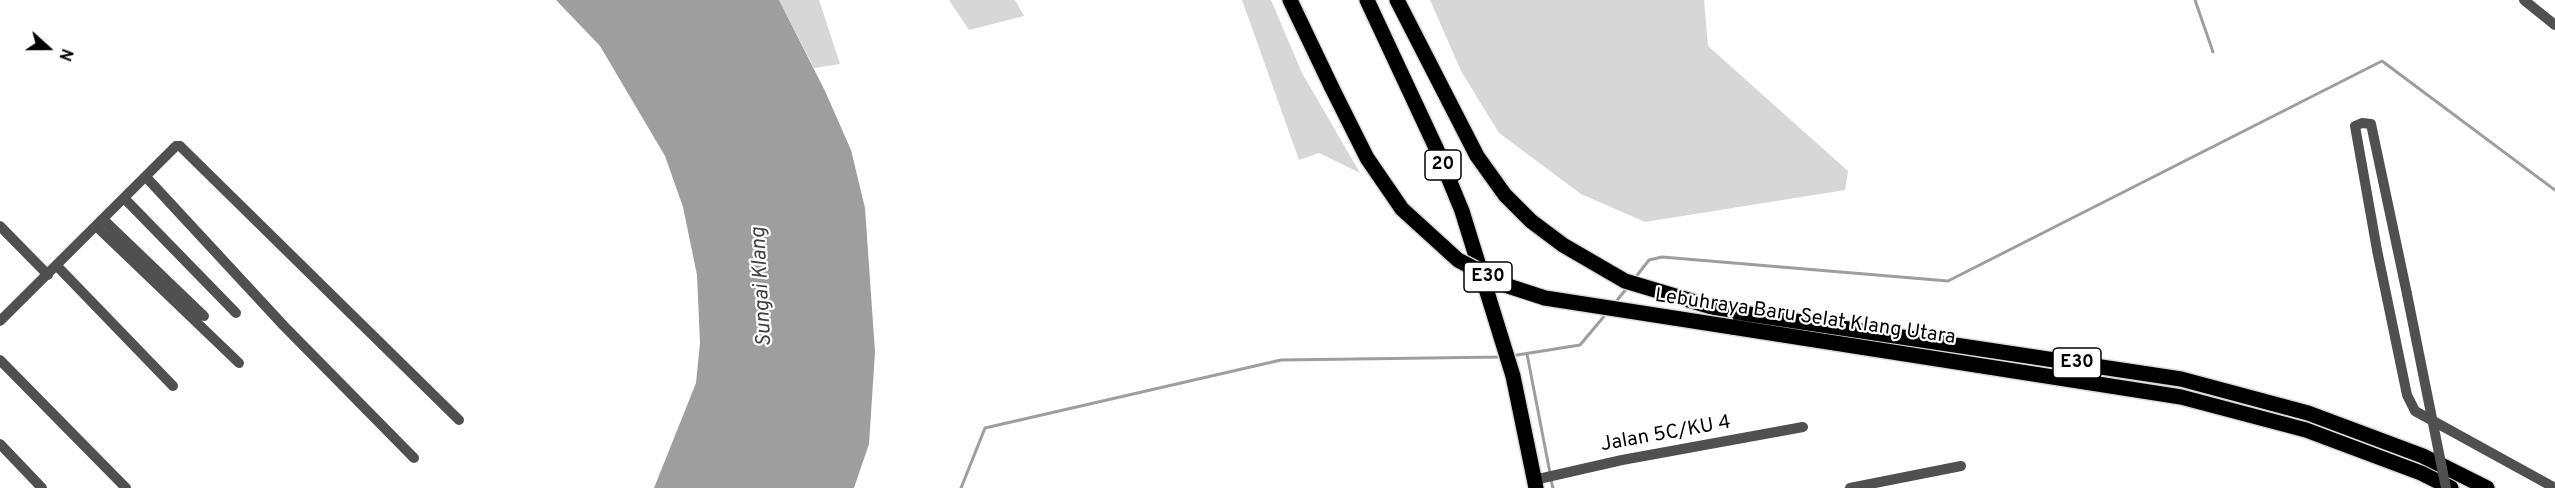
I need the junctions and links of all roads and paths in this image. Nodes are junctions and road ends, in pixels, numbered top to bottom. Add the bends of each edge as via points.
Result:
1 (1290, 0) edge
2 (1367, 0) edge
3 (1398, 0) edge
4 (2524, 0) edge
5 (2555, 25) edge
6 (146, 177) junction
7 (124, 198) junction
8 (100, 223) junction
9 (0, 226) edge
10 (57, 266) junction
11 (48, 275) junction
12 (236, 313) dead end
13 (204, 316) dead end
14 (0, 321) edge
15 (0, 360) edge
16 (238, 363) dead end
17 (173, 386) dead end
18 (459, 420) dead end
19 (1803, 427) dead end
20 (0, 444) edge
21 (414, 458) dead end
22 (1961, 466) dead end
23 (1535, 484) edge
24 (42, 488) edge
25 (126, 488) edge
26 (1851, 488) edge
27 (2446, 488) edge
28 (2451, 488) edge
29 (2487, 488) edge
30 (2555, 488) edge

1 - 28 highway, Lebuhraya Baru Selat Klang Utara / E30, bridge via 1367,158 1402,209 1458,260 1508,286 1585,307 2181,398 2306,430
2 - 23 highway, 20 via 1458,201 1503,337
3 - 29 highway, Lebuhraya Baru Selat Klang Utara / E30 via 1477,156 1505,195 1563,245 1625,281 1722,310 2192,382 2308,413 2423,456
4 - 5 street
6 - 7 street
6 - 18 street via 176,146 182,148
6 - 21 street
7 - 8 street
7 - 12 street
8 - 10 street
8 - 13 street
8 - 16 street
9 - 11 street
10 - 11 street
10 - 17 street
11 - 14 street
15 - 25 street
19 - 23 street, Jalan 5C/KU 4 via 1622,460
20 - 24 street
22 - 26 street
27 - 30 street, bridge via 2407,294 2371,124 2362,123 2355,126 2377,250 2407,395 2415,411 2542,478

